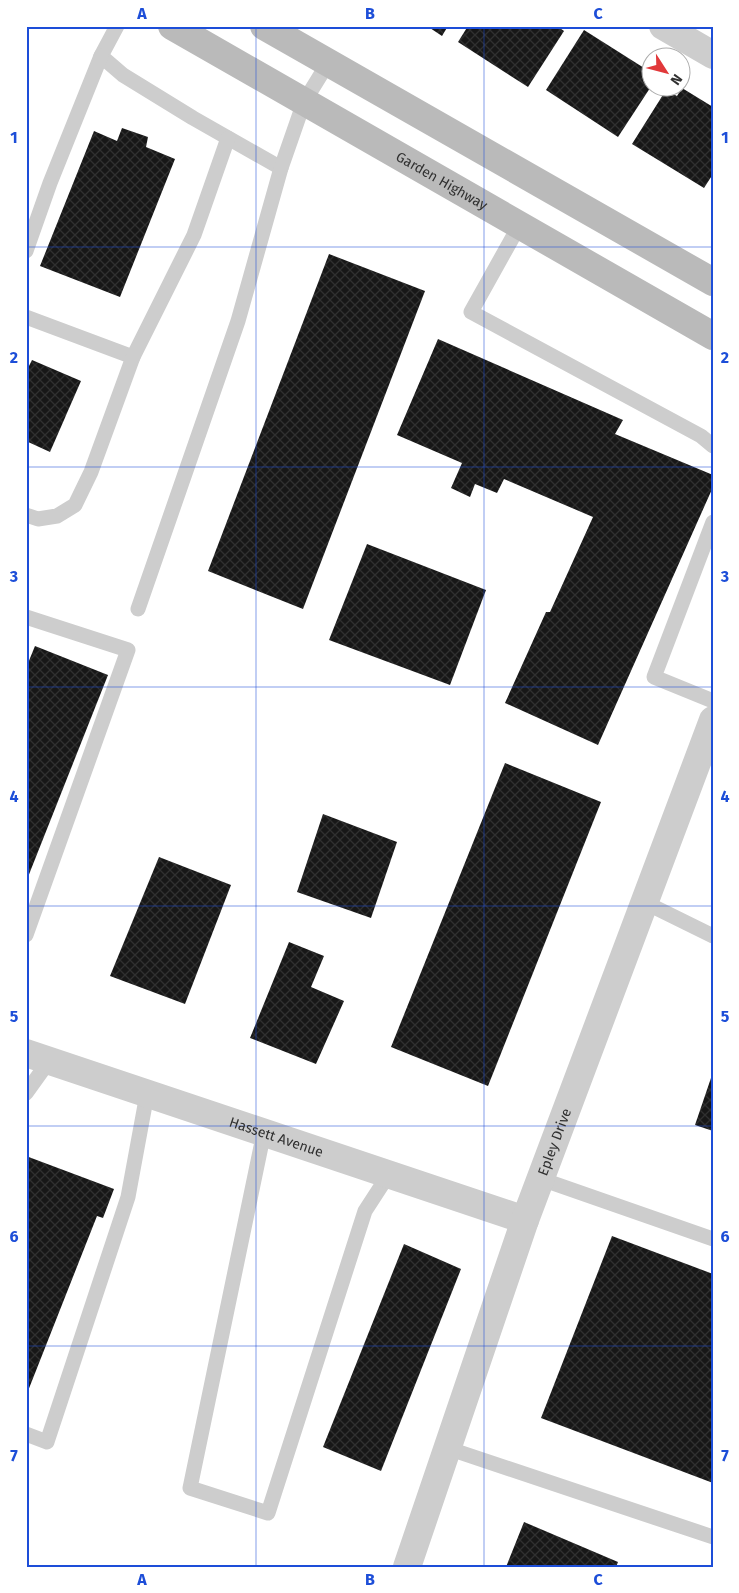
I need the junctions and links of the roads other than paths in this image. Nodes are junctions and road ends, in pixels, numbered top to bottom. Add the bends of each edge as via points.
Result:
1 (118, 26) edge
2 (172, 26) edge
3 (264, 26) edge
4 (663, 26) edge
5 (713, 55) edge
6 (101, 56) junction
7 (328, 62) junction
8 (304, 102) junction
9 (228, 138) junction
10 (281, 168) junction
11 (519, 226) junction
12 (26, 251) edge
13 (713, 282) edge
14 (26, 317) edge
15 (713, 336) edge
16 (133, 357) junction
17 (713, 446) edge
18 (26, 515) edge
19 (713, 522) edge
20 (138, 609) dead end
21 (26, 617) edge
22 (713, 701) edge
23 (713, 720) edge
24 (644, 902) junction
25 (26, 935) edge
26 (713, 936) edge
27 (38, 1057) edge
28 (26, 1093) edge
29 (147, 1094) junction
30 (264, 1132) junction
31 (389, 1174) junction
32 (540, 1179) junction
33 (525, 1220) junction
34 (713, 1239) edge
35 (26, 1434) edge
36 (447, 1448) junction
37 (713, 1537) edge
38 (407, 1567) edge

1 - 6 lane
2 - 8 main road, Garden Highway
3 - 7 main road
4 - 5 street
6 - 9 lane via 123,75
6 - 12 lane
7 - 8 lane
7 - 13 main road
8 - 10 lane
8 - 11 main road, Garden Highway
9 - 10 lane
9 - 16 lane via 194,235
10 - 20 lane via 238,321
11 - 15 main road, Garden Highway
11 - 17 lane via 471,312 701,436
14 - 16 lane
16 - 18 lane via 91,472 75,505 57,516 38,519
19 - 22 lane via 654,677
21 - 25 lane via 128,650
23 - 24 street, Epley Drive
24 - 26 lane
24 - 32 street, Epley Drive
27 - 28 lane
27 - 29 street, Hassett Avenue
29 - 30 street, Hassett Avenue
29 - 35 lane via 128,1197 47,1442
30 - 31 street, Hassett Avenue
30 - 31 lane via 190,1488 268,1513 365,1211
31 - 33 street, Hassett Avenue
32 - 33 street, Epley Drive
32 - 34 lane
33 - 36 street, Epley Drive
36 - 37 lane
36 - 38 street, Epley Drive

